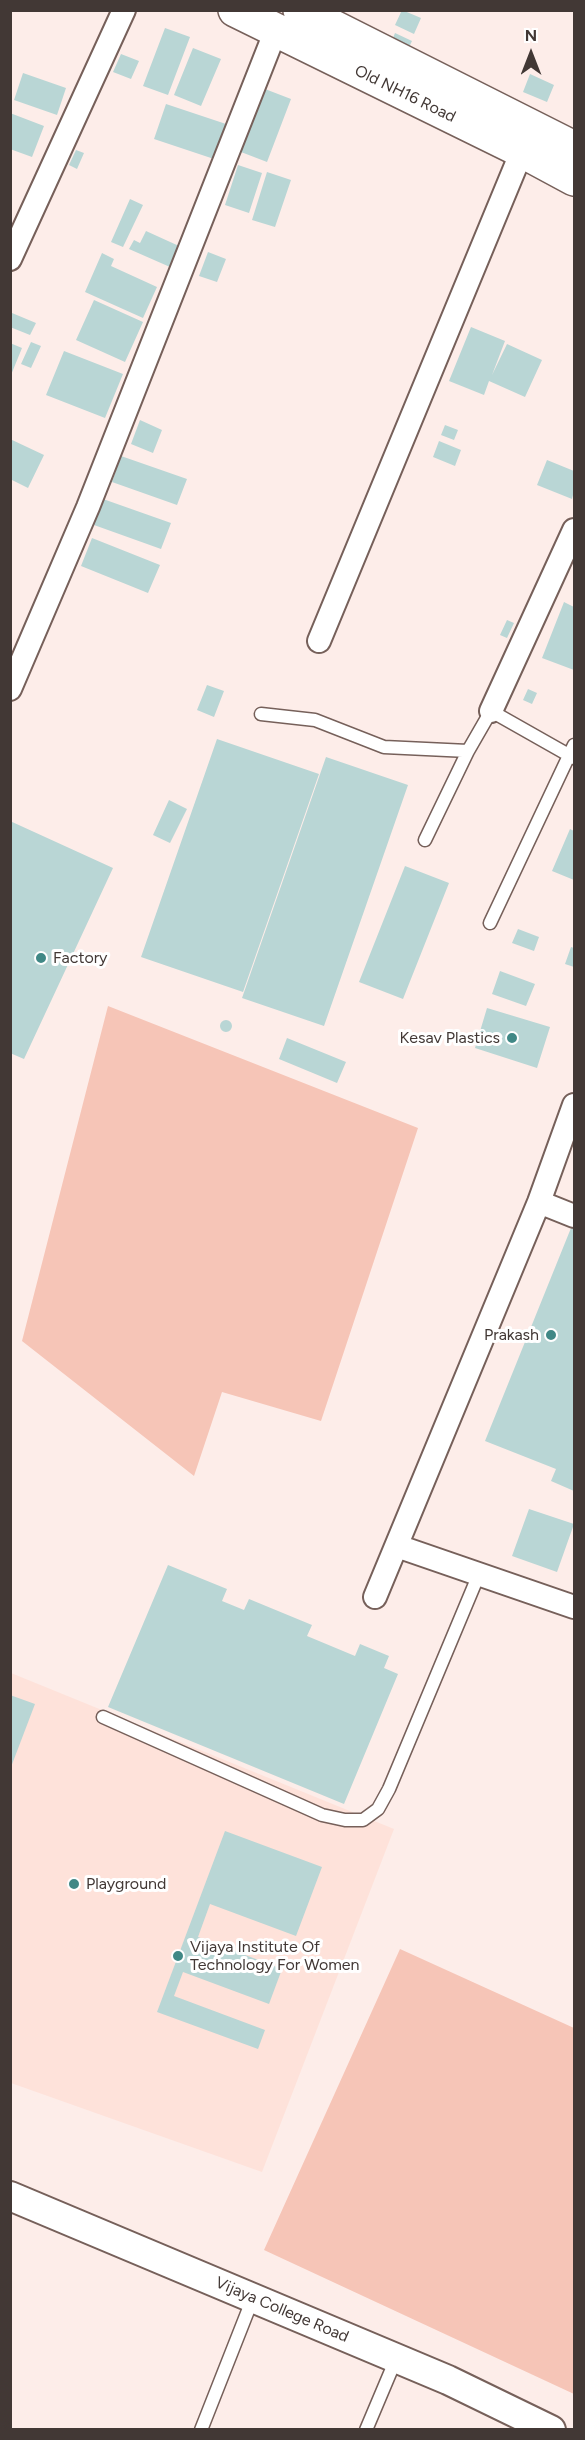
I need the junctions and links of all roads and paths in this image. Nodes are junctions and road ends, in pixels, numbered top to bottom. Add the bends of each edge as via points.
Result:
1 (124, 10) edge
2 (235, 10) edge
3 (288, 20) edge
4 (574, 148) edge
5 (522, 151) junction
6 (574, 179) edge
7 (10, 259) edge
8 (574, 531) edge
9 (318, 640) dead end
10 (10, 689) edge
11 (491, 711) junction
12 (261, 714) dead end
13 (468, 751) junction
14 (573, 753) edge
15 (425, 840) dead end
16 (490, 923) dead end
17 (574, 1104) edge
18 (539, 1202) junction
19 (574, 1216) edge
20 (397, 1546) junction
21 (479, 1574) junction
22 (375, 1597) dead end
23 (574, 1607) edge
24 (103, 1717) dead end
25 (10, 2196) edge
26 (254, 2298) junction
27 (396, 2359) junction
28 (201, 2430) edge
29 (366, 2430) edge
30 (551, 2430) edge

1 - 7 street
2 - 3 main road, Old NH16 Road
3 - 4 main road, Old NH16 Road
3 - 5 main road, Old NH16 Road
3 - 10 street
5 - 6 main road, Old NH16 Road
5 - 9 street
8 - 11 street
11 - 13 lane
11 - 14 lane
12 - 13 lane via 315,720 384,747
13 - 15 lane
14 - 16 lane
17 - 18 street
18 - 19 street
18 - 20 street
20 - 21 street
20 - 22 street
21 - 23 street
21 - 24 lane via 390,1788 378,1809 363,1820 322,1815
25 - 26 street, Vijaya College Road
26 - 27 street, Vijaya College Road
26 - 28 lane
27 - 29 lane
27 - 30 street, Vijaya College Road

